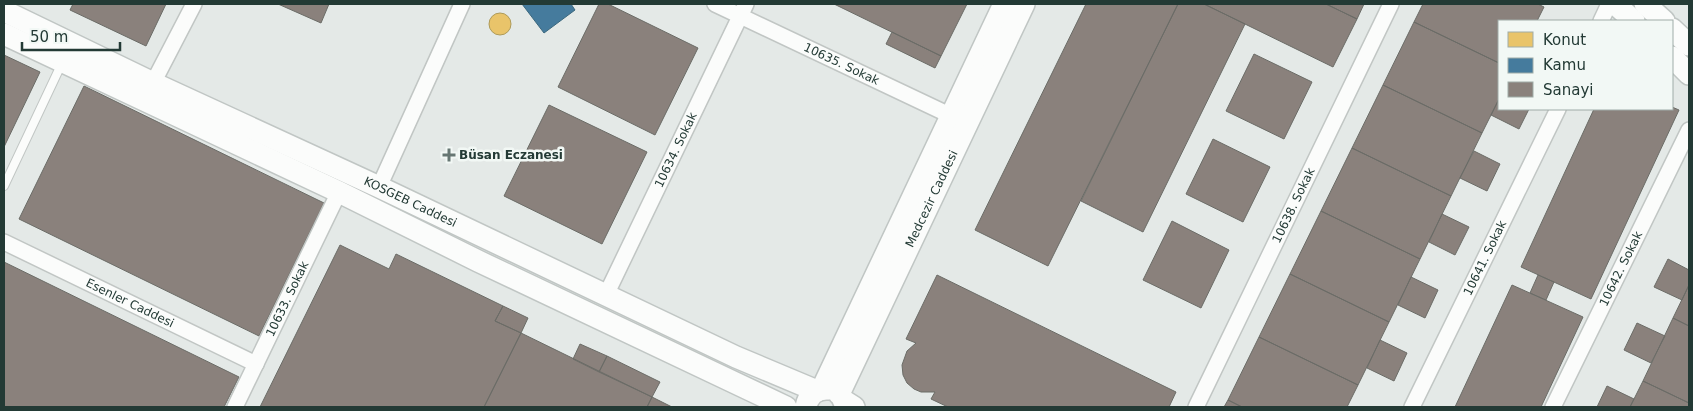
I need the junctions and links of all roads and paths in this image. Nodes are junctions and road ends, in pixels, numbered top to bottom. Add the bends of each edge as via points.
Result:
1 (194, 4) edge
2 (462, 4) edge
3 (715, 4) edge
4 (1004, 4) edge
5 (1024, 4) edge
6 (1391, 4) edge
7 (1609, 4) edge
8 (1615, 4) edge
9 (1645, 4) edge
10 (744, 10) edge
11 (4, 11) edge
12 (1601, 20) edge
13 (1633, 20) edge
14 (1663, 20) edge
15 (1673, 30) edge
16 (4, 34) edge
17 (1689, 45) edge
18 (1673, 58) edge
19 (63, 61) junction
20 (1689, 74) edge
21 (154, 84) junction
22 (1558, 110) edge
23 (959, 119) junction
24 (1689, 130) edge
25 (4, 186) edge
26 (379, 187) junction
27 (339, 192) junction
28 (4, 242) edge
29 (606, 295) junction
30 (256, 364) junction
31 (832, 399) edge
32 (235, 407) edge
33 (786, 407) edge
34 (1196, 407) edge
35 (1412, 407) edge
36 (1553, 407) edge

1 - 21 street
2 - 26 street
3 - 10 street, 10635. Sokak
4 - 23 main road, Medcezir Caddesi
5 - 23 main road, Medcezir Caddesi
6 - 34 street, 10638. Sokak
7 - 12 street
8 - 13 main road
9 - 14 main road
10 - 23 street, 10635. Sokak
10 - 29 street, 10634. Sokak
11 - 21 main road, KOSGEB Caddesi
15 - 17 main road
16 - 19 main road, KOSGEB Caddesi
18 - 20 main road
19 - 25 lane
19 - 27 main road, KOSGEB Caddesi
21 - 26 main road, KOSGEB Caddesi
22 - 35 street, 10641. Sokak
23 - 31 main road, Medcezir Caddesi
24 - 36 street, 10642. Sokak
26 - 29 main road, KOSGEB Caddesi
27 - 30 street, 10633. Sokak
27 - 33 main road, KOSGEB Caddesi
28 - 30 street, Esenler Caddesi
29 - 31 main road, KOSGEB Caddesi
30 - 32 street, 10633. Sokak

